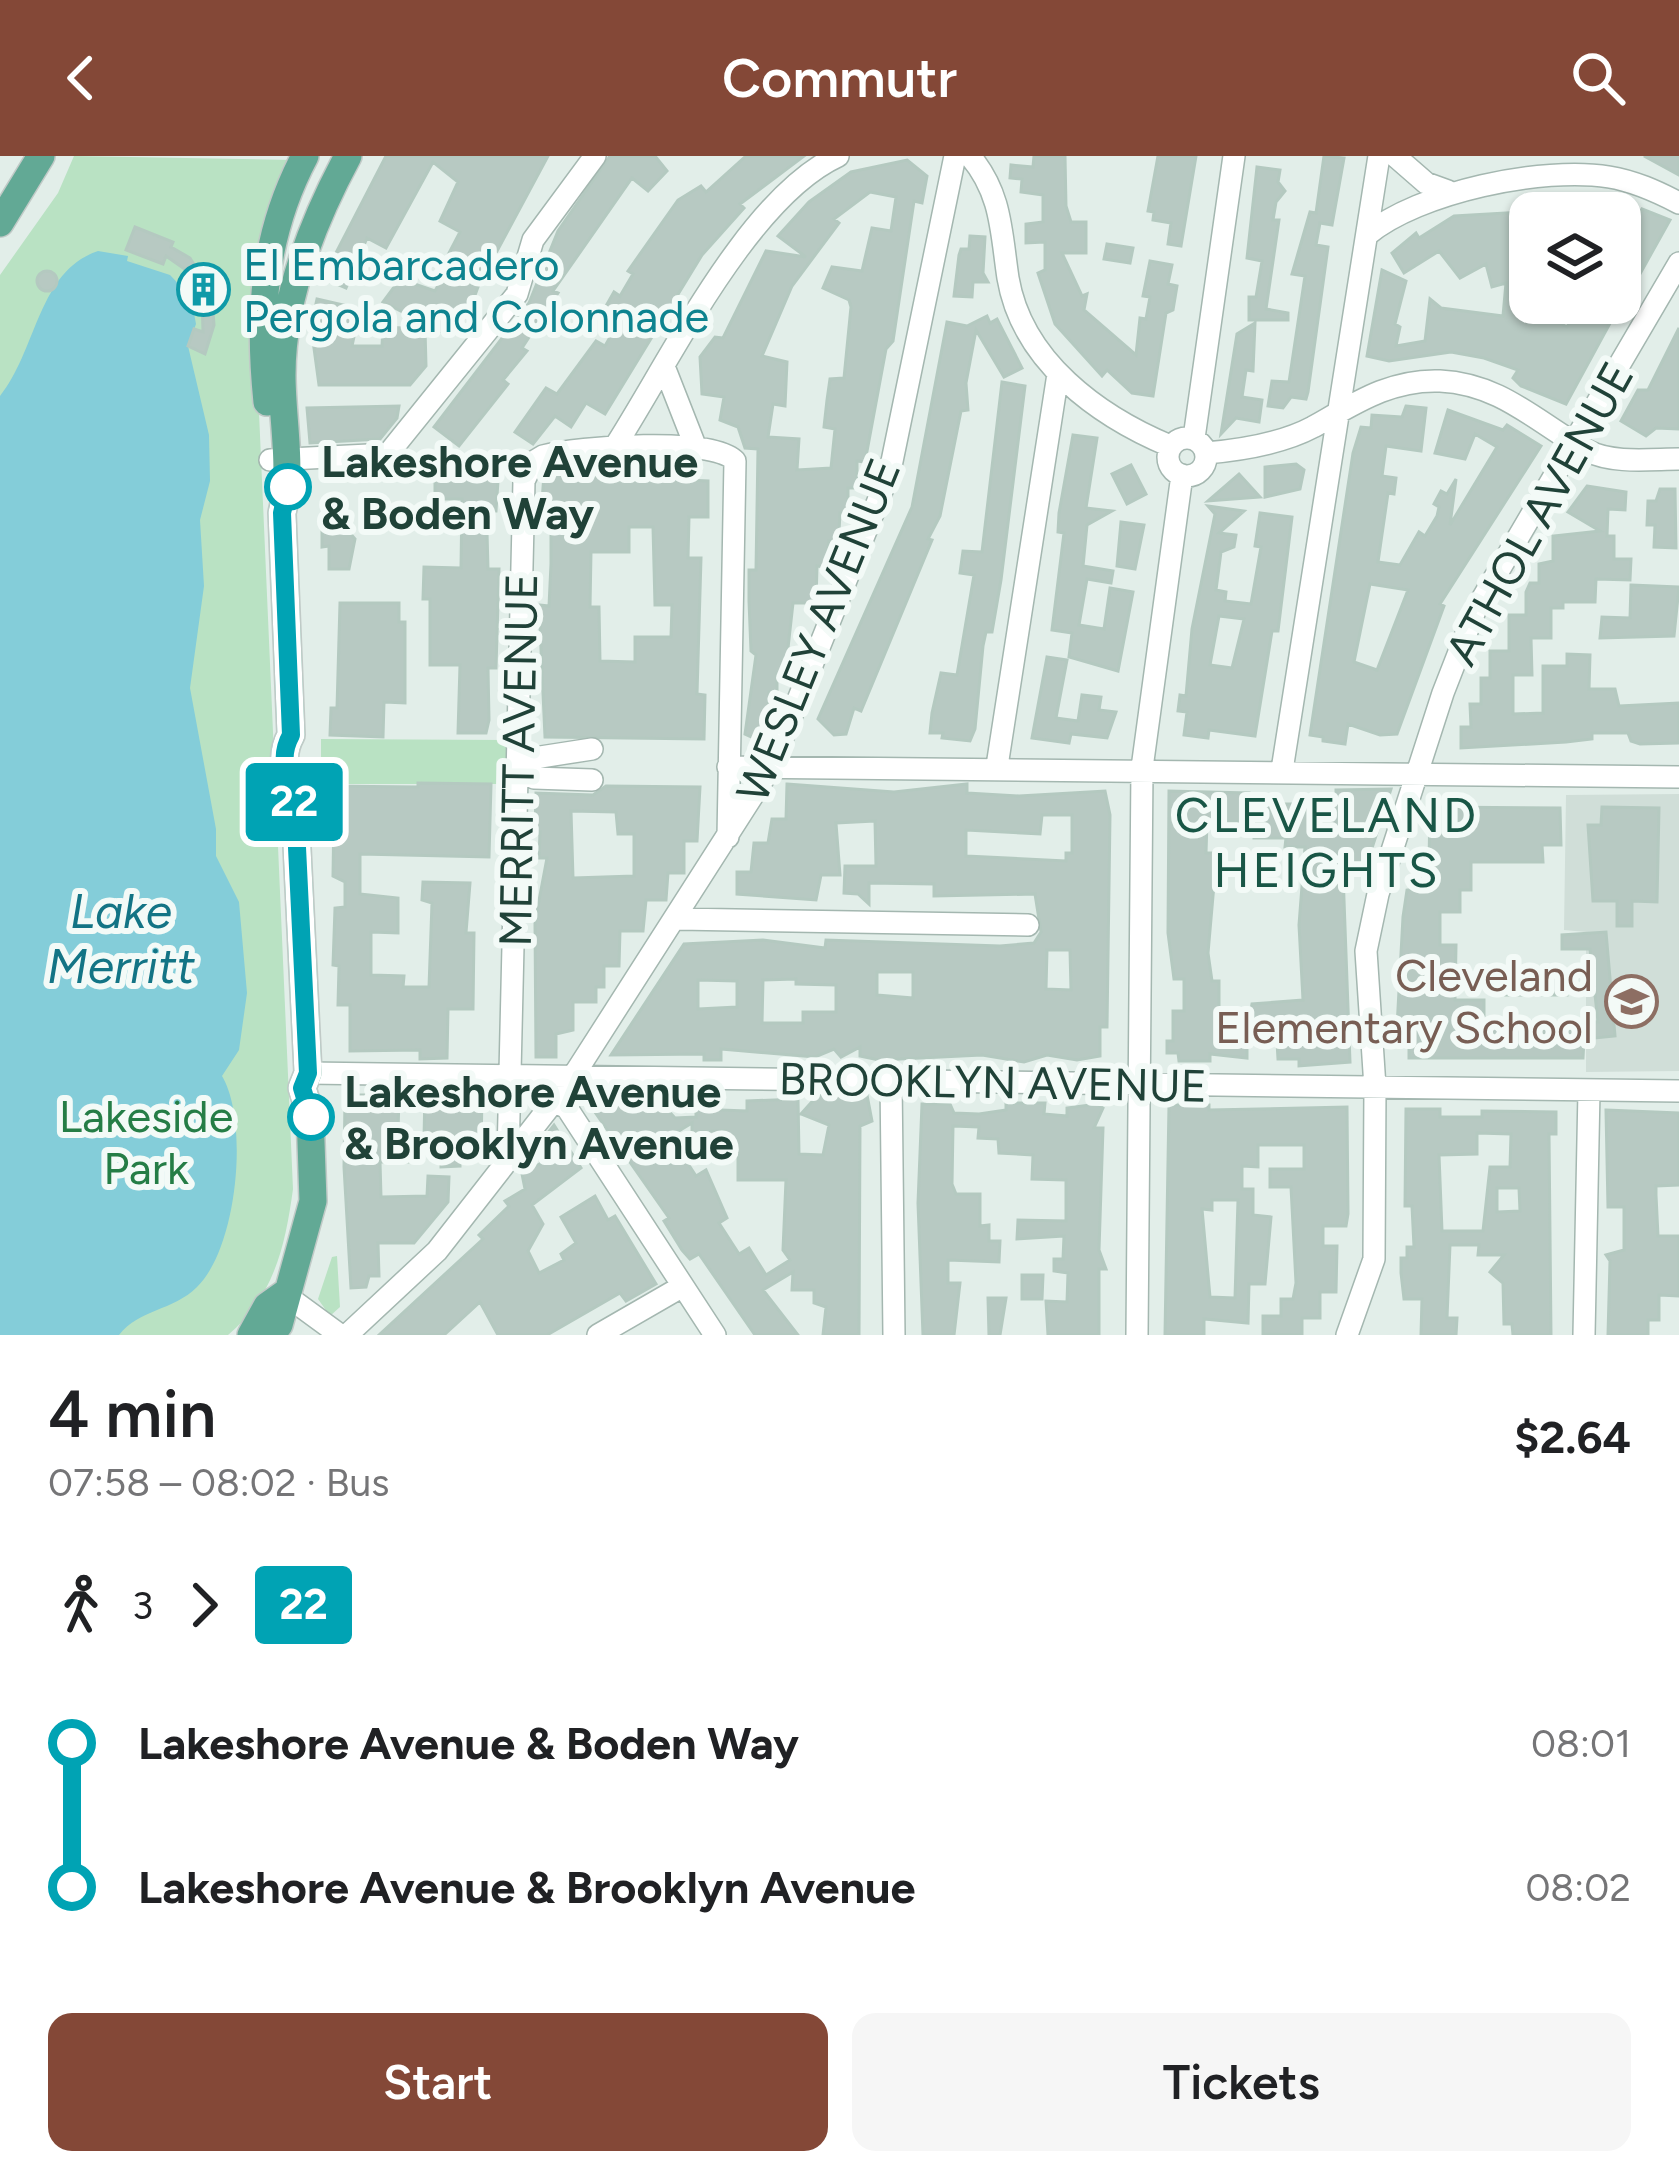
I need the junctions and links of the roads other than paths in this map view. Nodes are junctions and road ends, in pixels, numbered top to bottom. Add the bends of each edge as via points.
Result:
1 (41, 156) edge
2 (305, 156) edge
3 (315, 156) edge
4 (595, 156) edge
5 (838, 156) edge
6 (955, 156) edge
7 (970, 156) edge
8 (1234, 156) edge
9 (1379, 156) edge
10 (1395, 156) edge
11 (345, 161) edge
12 (1448, 191) junction
13 (1679, 202) edge
14 (0, 223) edge
15 (1367, 235) junction
16 (1679, 263) edge
17 (665, 369) junction
18 (1058, 374) junction
19 (1337, 410) junction
20 (1576, 441) junction
21 (1170, 446) junction
22 (1200, 446) junction
23 (614, 448) junction
24 (696, 448) junction
25 (1679, 459) edge
26 (278, 460) junction
27 (1182, 475) junction
28 (592, 749) dead end
29 (997, 766) junction
30 (728, 767) junction
31 (771, 767) junction
32 (1142, 768) junction
33 (1282, 770) junction
34 (519, 771) junction
35 (1419, 773) junction
36 (1679, 777) edge
37 (592, 780) dead end
38 (728, 842) junction
39 (678, 919) junction
40 (1028, 925) dead end
41 (308, 1073) junction
42 (509, 1078) junction
43 (572, 1078) junction
44 (891, 1080) junction
45 (1141, 1084) junction
46 (1375, 1087) junction
47 (1589, 1090) junction
48 (1679, 1090) edge
49 (555, 1101) junction
50 (508, 1157) junction
51 (683, 1286) junction
52 (284, 1294) junction
53 (251, 1335) edge
54 (271, 1335) edge
55 (344, 1335) edge
56 (598, 1335) edge
57 (715, 1335) edge
58 (894, 1335) edge
59 (1137, 1335) edge
60 (1347, 1335) edge
61 (1584, 1335) edge

1 - 14 main road
2 - 26 main road via 273,232 262,312
3 - 11 street
4 - 26 street via 533,240 517,294 388,454
5 - 17 street via 750,231
6 - 31 street, WESLEY AVENUE via 890,471
7 - 18 street via 995,195 1018,310
8 - 22 street
9 - 15 street
10 - 12 street
11 - 26 main road via 286,321
12 - 13 street via 1602,176
12 - 15 street
15 - 19 street
16 - 20 street, ATHOL AVENUE
17 - 23 street
17 - 24 street
18 - 21 street via 1097,407
18 - 29 street
19 - 20 street via 1400,385 1456,382 1519,404
19 - 22 street via 1262,445
19 - 33 street
20 - 25 street via 1590,453 1623,459
20 - 35 street, ATHOL AVENUE via 1475,611
21 - 22 street
21 - 27 street via 1168,461
22 - 27 street via 1198,472
23 - 24 street
23 - 34 street, MERRITT AVENUE via 560,452 526,470
24 - 30 street via 728,453 736,469
26 - 41 main road via 291,735 301,776 294,786
27 - 32 street
28 - 34 street via 534,758
29 - 31 street
29 - 32 street
30 - 31 street
30 - 38 street
31 - 38 street, WESLEY AVENUE
32 - 33 street
32 - 45 street
33 - 35 street
34 - 37 street
34 - 42 street, MERRITT AVENUE
35 - 36 street
35 - 46 street, ATHOL AVENUE via 1366,951
38 - 39 street, WESLEY AVENUE
39 - 40 street
39 - 43 street, WESLEY AVENUE
41 - 42 street, BROOKLYN AVENUE
41 - 52 main road via 302,1088 313,1201
42 - 43 street, BROOKLYN AVENUE
42 - 49 street
42 - 50 street, MERRITT AVENUE
43 - 44 street, BROOKLYN AVENUE
43 - 49 street, WESLEY AVENUE
44 - 45 street, BROOKLYN AVENUE
44 - 58 street
45 - 46 street, BROOKLYN AVENUE
45 - 59 street
46 - 47 street, BROOKLYN AVENUE
46 - 60 street, ATHOL AVENUE via 1374,1258
47 - 48 street, BROOKLYN AVENUE
47 - 61 street
49 - 50 street, WESLEY AVENUE
49 - 51 street
50 - 55 street, WESLEY AVENUE via 436,1251
51 - 56 street
51 - 57 street
52 - 53 main road
52 - 54 main road
52 - 55 street, WESLEY AVENUE

